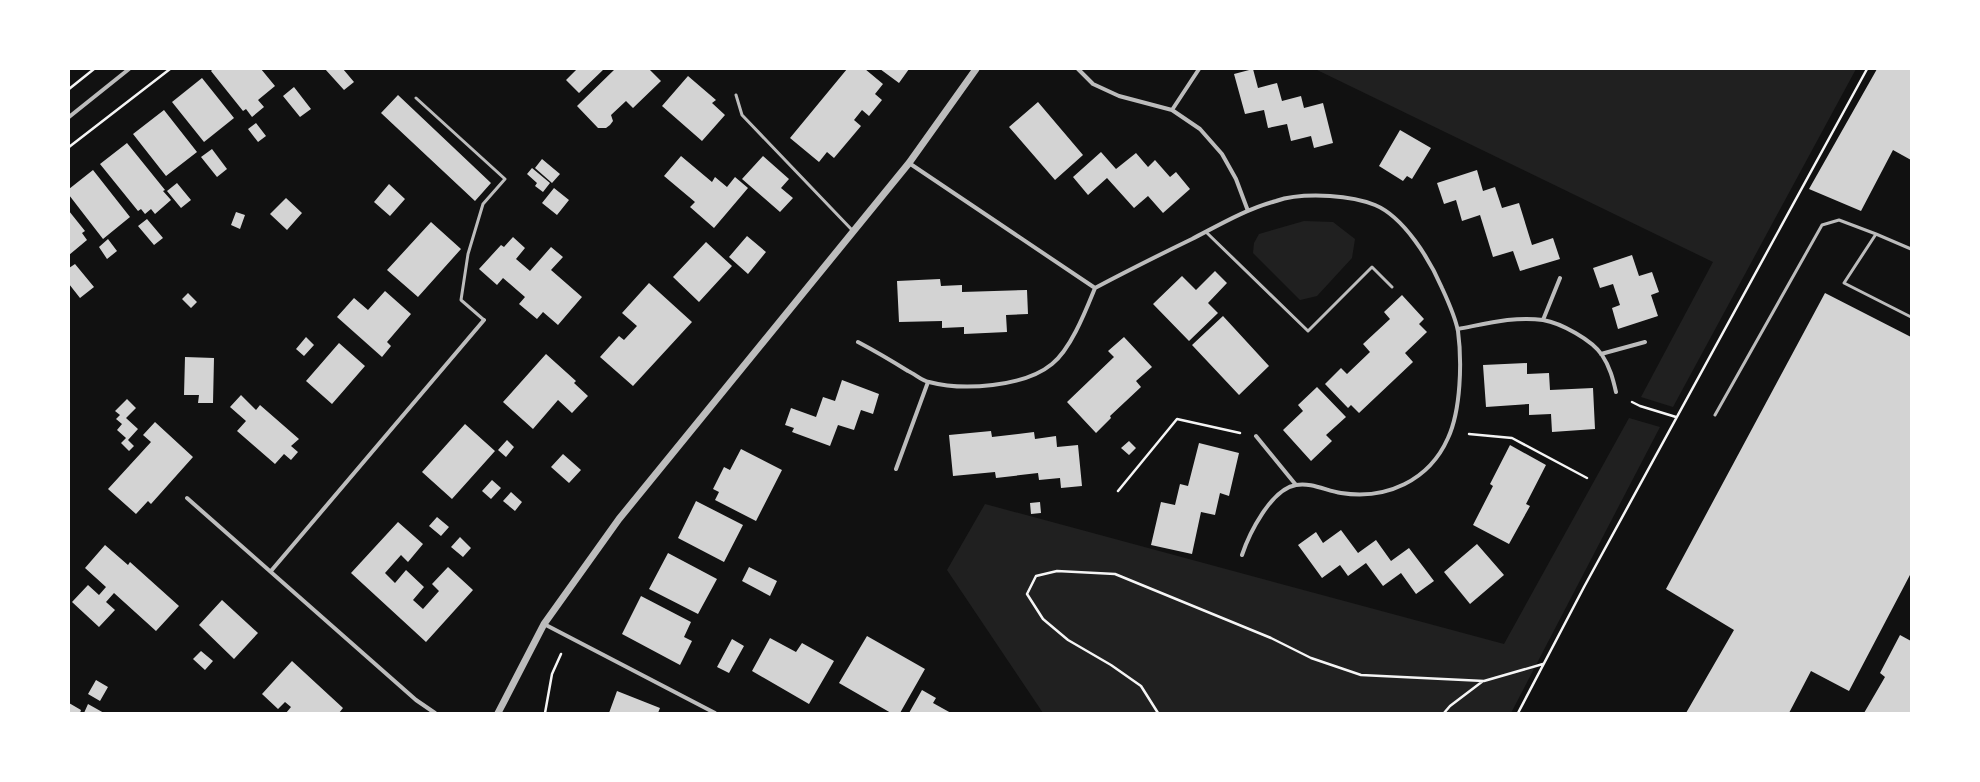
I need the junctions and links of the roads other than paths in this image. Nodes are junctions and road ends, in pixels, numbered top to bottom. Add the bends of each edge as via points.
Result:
1 (129, 69) edge
2 (976, 69) edge
3 (1078, 69) edge
4 (1199, 69) edge
5 (736, 95) dead end
6 (416, 98) dead end
7 (1172, 110) junction
8 (69, 117) edge
9 (909, 163) junction
10 (1248, 211) junction
11 (853, 231) junction
12 (1206, 232) junction
13 (1876, 234) junction
14 (1911, 249) edge
15 (1560, 278) dead end
16 (1392, 287) dead end
17 (1095, 288) junction
18 (1911, 317) edge
19 (484, 320) joint
20 (1543, 320) junction
21 (1458, 329) junction
22 (858, 342) dead end
23 (1645, 342) dead end
24 (1601, 354) junction
25 (928, 382) junction
26 (1616, 392) road end
27 (1715, 415) dead end
28 (1256, 436) road end
29 (896, 469) dead end
30 (1296, 485) junction
31 (187, 498) dead end
32 (1242, 555) dead end
33 (271, 570) junction
34 (544, 624) junction
35 (435, 713) edge
36 (498, 713) edge
37 (716, 713) edge

1 - 8 street
2 - 9 street
3 - 7 street via 1093,84 1119,96
4 - 7 street
5 - 11 lane via 742,115
6 - 19 lane via 505,179 484,204 468,254 461,300
7 - 10 street via 1200,129 1222,154 1236,179
9 - 11 street
9 - 17 street
10 - 12 street
10 - 21 street via 1276,200 1309,195 1346,197 1376,205 1399,222 1419,246 1435,271
11 - 34 street via 619,519
12 - 16 lane via 1308,331 1372,267
12 - 17 street
13 - 14 lane
13 - 18 lane via 1844,283
13 - 27 lane via 1839,220 1822,225
15 - 20 street
17 - 25 street via 1082,319 1052,364 1024,379 996,385 962,386
19 - 33 street
20 - 21 street via 1507,320
20 - 24 street via 1566,328 1583,338
21 - 30 street via 1458,384 1451,430 1435,460 1417,478 1390,491 1364,496
22 - 25 street
23 - 24 street
24 - 26 street via 1611,372
25 - 29 street
28 - 30 street
30 - 32 street via 1281,493 1263,513 1250,533
31 - 33 street
33 - 35 street via 416,700
34 - 36 street
34 - 37 street

